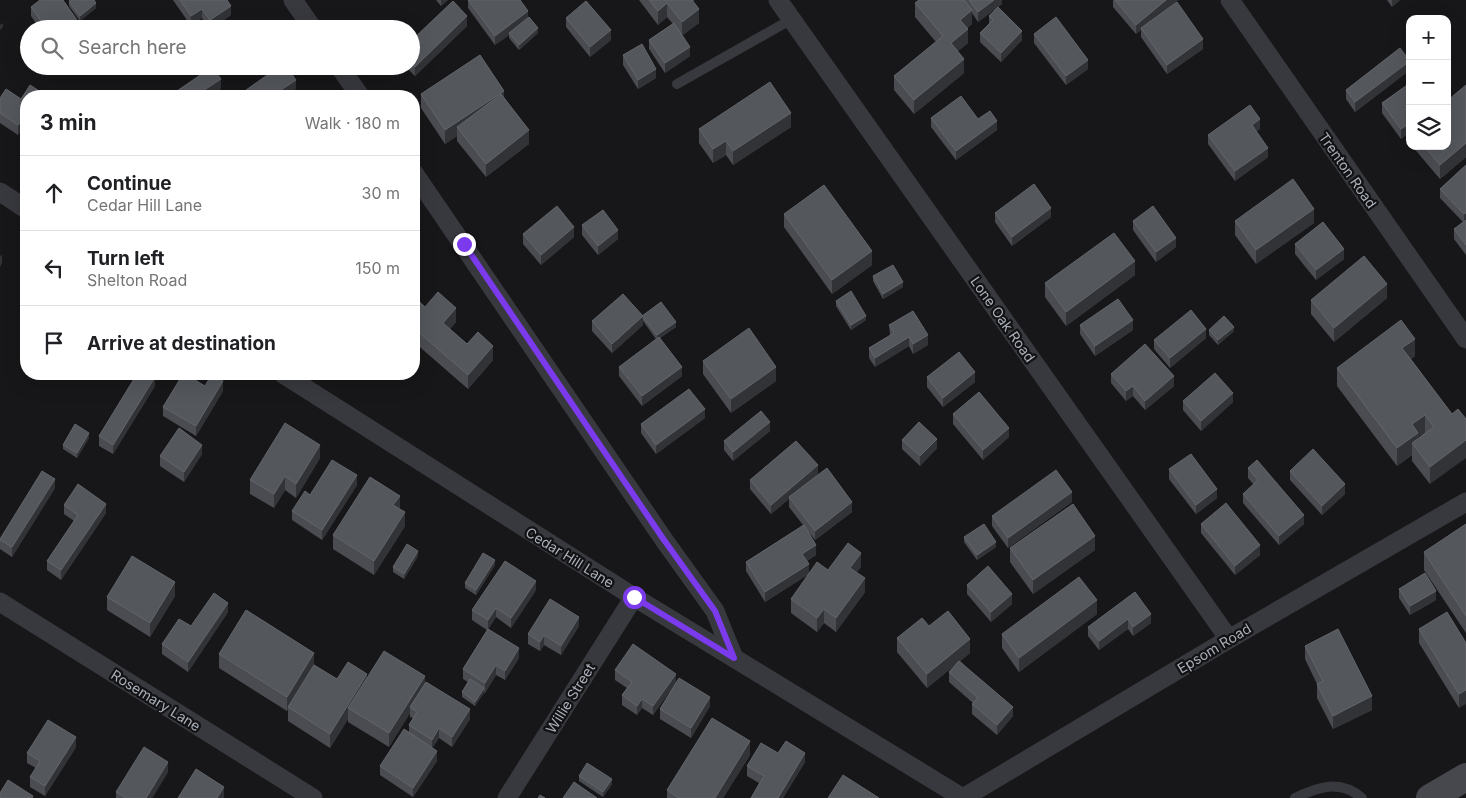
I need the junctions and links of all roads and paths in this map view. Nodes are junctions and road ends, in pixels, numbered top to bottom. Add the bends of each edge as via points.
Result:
1 (293, 0) edge
2 (778, 0) edge
3 (1230, 0) edge
4 (792, 19) junction
5 (307, 20) edge
6 (345, 75) edge
7 (678, 84) dead end
8 (356, 90) edge
9 (420, 182) edge
10 (0, 192) edge
11 (20, 205) edge
12 (1466, 339) edge
13 (291, 380) edge
14 (1466, 502) edge
15 (634, 597) junction
16 (0, 602) edge
17 (1229, 639) junction
18 (734, 658) junction
19 (1466, 777) edge
20 (313, 798) edge
21 (507, 798) edge
22 (963, 798) edge
23 (1294, 798) edge
24 (1362, 798) edge
25 (1430, 798) edge

1 - 5 street
2 - 4 street, Lone Oak Road
3 - 12 street, Trenton Road
4 - 7 lane
4 - 17 street, Lone Oak Road
6 - 8 street
9 - 18 street via 715,611
10 - 11 street
13 - 15 street, Cedar Hill Lane
14 - 17 street, Epsom Road
15 - 18 street, Cedar Hill Lane
15 - 21 street, Willie Street
16 - 20 street, Rosemary Lane
17 - 22 street, Epsom Road
18 - 22 street, Cedar Hill Lane
19 - 25 main road
23 - 24 lane via 1335,785

